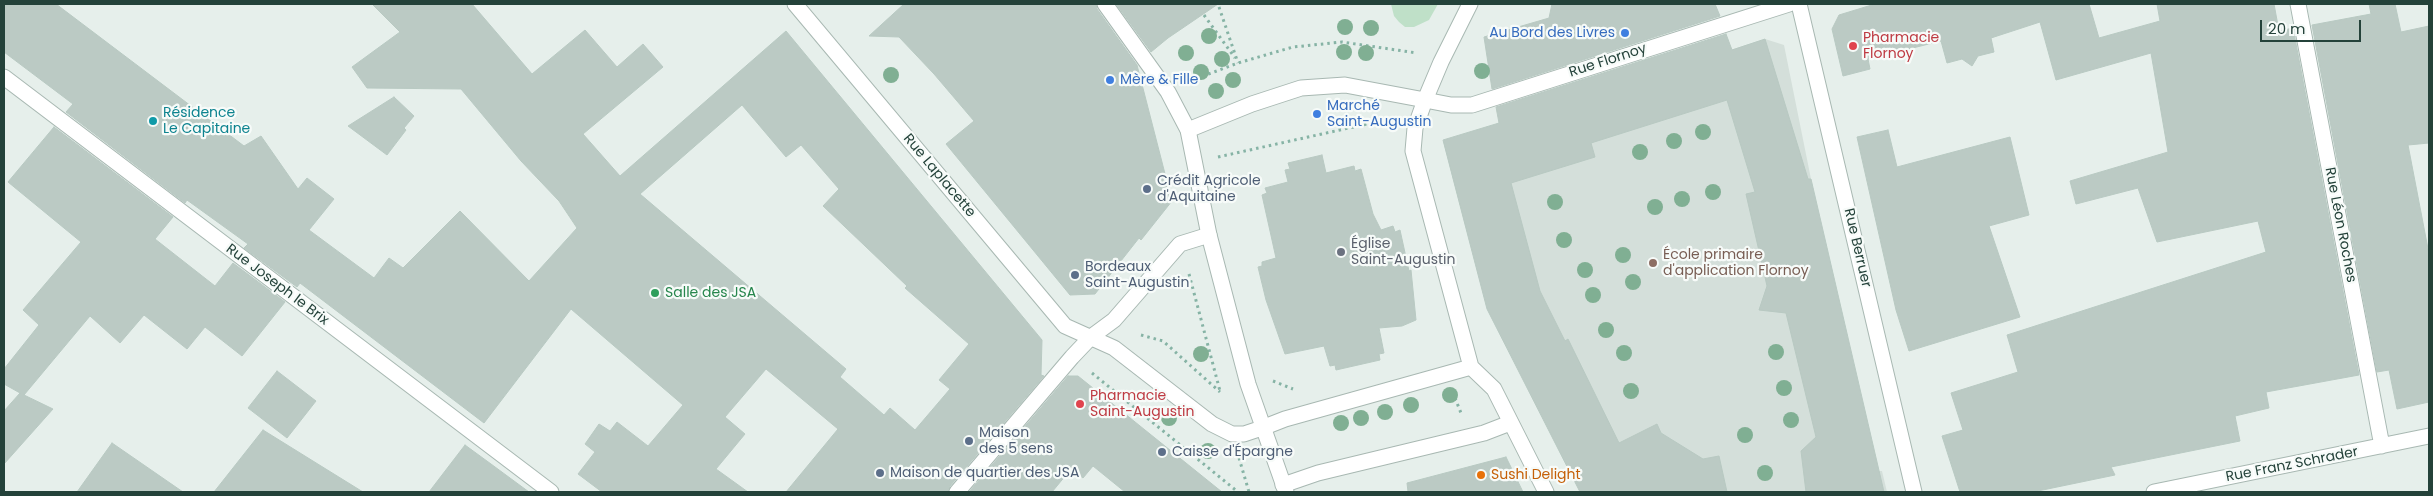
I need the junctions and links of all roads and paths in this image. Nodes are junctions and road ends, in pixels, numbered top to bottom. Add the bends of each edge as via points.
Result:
1 (795, 4) edge
2 (1105, 4) edge
3 (1470, 4) edge
4 (1789, 4) edge
5 (1799, 4) edge
6 (2298, 4) edge
7 (1219, 7) dead end
8 (1204, 15) dead end
9 (4, 77) edge
10 (1425, 100) junction
11 (1188, 130) junction
12 (1209, 235) junction
13 (1180, 244) junction
14 (1091, 337) junction
15 (1471, 367) junction
16 (1220, 392) dead end
17 (1510, 423) junction
18 (1262, 428) junction
19 (2429, 436) edge
20 (2382, 446) junction
21 (1284, 489) edge
22 (551, 492) edge
23 (957, 492) edge
24 (1546, 492) edge
25 (1914, 492) edge
26 (2154, 492) edge

1 - 14 street, Rue Laplacette via 1065,326
2 - 11 street via 1168,92
3 - 10 street
4 - 10 street, Rue Flornoy via 1472,105
5 - 25 street, Rue Berruer
6 - 20 street, Rue Léon Roches
7 - 8 path via 1238,62
9 - 22 street, Rue Joseph le Brix
10 - 11 street, Rue Flornoy via 1345,85 1301,88
10 - 15 street via 1415,128 1413,151
11 - 12 street
12 - 13 street
12 - 18 street
13 - 14 street via 1114,320
13 - 16 path
14 - 18 street, Rue Laplacette via 1114,348 1212,424 1232,434
14 - 23 street
15 - 17 street via 1494,389
15 - 18 street, Rue Laplacette
17 - 21 street via 1484,433 1318,473
17 - 24 street
18 - 21 street
19 - 20 street, Rue Franz Schrader
20 - 26 street, Rue Franz Schrader

